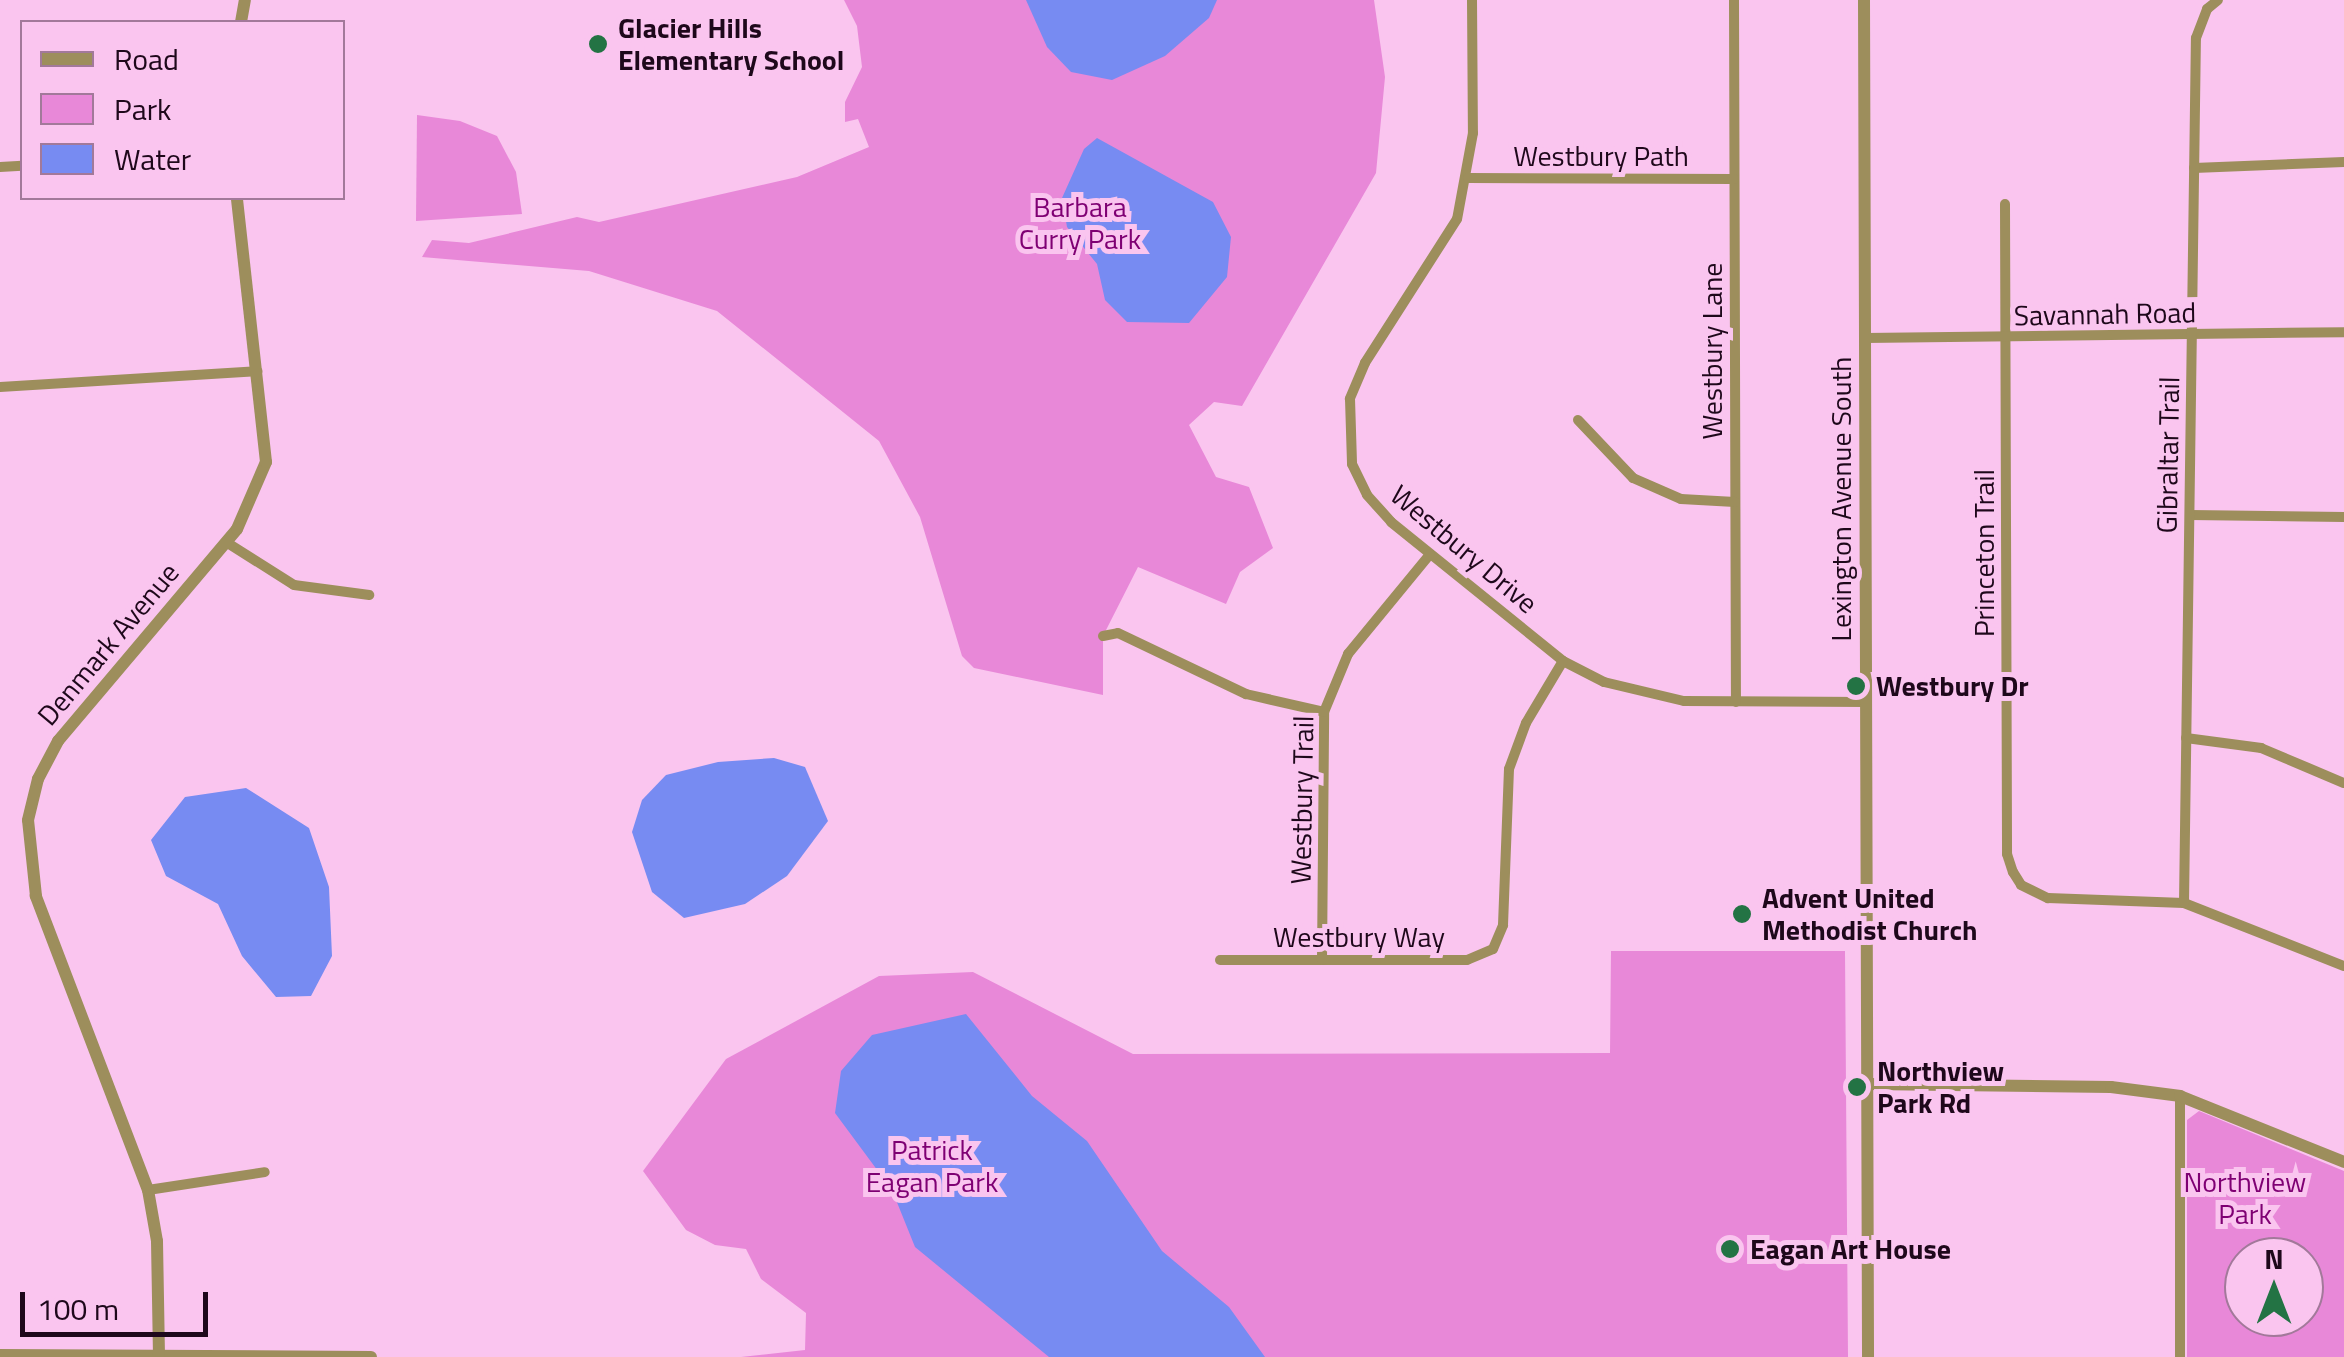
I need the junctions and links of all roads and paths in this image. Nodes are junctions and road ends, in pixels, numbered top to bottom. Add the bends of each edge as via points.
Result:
1 (1472, 0) edge
2 (1734, 0) edge
3 (1864, 0) edge
4 (2218, 0) edge
5 (2344, 162) edge
6 (2194, 168) junction
7 (1468, 178) junction
8 (1734, 179) junction
9 (237, 200) edge
10 (2005, 204) dead end
11 (2344, 332) edge
12 (2192, 336) junction
13 (1866, 338) junction
14 (2006, 338) junction
15 (258, 371) junction
16 (0, 387) edge
17 (1578, 420) dead end
18 (1736, 502) junction
19 (2190, 515) junction
20 (2344, 516) edge
21 (226, 542) junction
22 (1430, 554) junction
23 (369, 596) dead end
24 (1103, 636) dead end
25 (1563, 661) junction
26 (1736, 702) junction
27 (1866, 702) junction
28 (1324, 712) junction
29 (2186, 738) junction
30 (2344, 782) edge
31 (2184, 902) junction
32 (1220, 960) dead end
33 (1322, 960) junction
34 (2344, 966) edge
35 (1868, 1084) junction
36 (2180, 1096) junction
37 (2344, 1162) edge
38 (266, 1172) dead end
39 (148, 1190) junction
40 (0, 1356) edge
41 (159, 1356) edge
42 (371, 1357) edge
43 (1868, 1357) edge
44 (2180, 1357) edge

1 - 7 street, Westbury Drive
2 - 8 street, Westbury Lane
3 - 13 street, Lexington Avenue South
4 - 6 street, Gibraltar Trail via 2206,9 2196,38
5 - 6 street
6 - 12 street, Gibraltar Trail
7 - 8 street, Westbury Path
7 - 22 street, Westbury Drive via 1442,251 1365,363 1347,430 1367,495
8 - 18 street, Westbury Lane
9 - 15 street, Denmark Avenue
10 - 14 street, Princeton Trail
11 - 12 street, Savannah Road
12 - 14 street, Savannah Road
12 - 19 street, Gibraltar Trail
13 - 14 street, Savannah Road
13 - 27 street, Lexington Avenue South
14 - 31 street, Princeton Trail via 2007,854 2021,885 2048,898
15 - 16 street
15 - 21 street, Denmark Avenue via 266,462
17 - 18 street via 1633,478 1681,499
18 - 26 street, Westbury Lane
19 - 20 street
19 - 29 street, Gibraltar Trail
21 - 23 street via 294,585
21 - 39 street, Denmark Avenue via 58,742 38,779 28,820 36,896
22 - 25 street, Westbury Drive
22 - 28 street, Westbury Trail via 1348,654
24 - 28 street via 1118,633 1246,694
25 - 26 street, Westbury Drive via 1646,695
25 - 33 street, Westbury Way via 1526,723 1509,768 1503,925 1492,948 1467,960
26 - 27 street, Westbury Drive
27 - 35 street, Lexington Avenue South
28 - 33 street, Westbury Trail
29 - 30 street via 2261,748
29 - 31 street, Gibraltar Trail
31 - 34 street
32 - 33 street, Westbury Way
35 - 36 street via 2111,1087
35 - 43 street, Lexington Avenue South
36 - 37 street
36 - 44 street
38 - 39 street
39 - 41 street, Denmark Avenue via 157,1241
40 - 41 street
41 - 42 street

